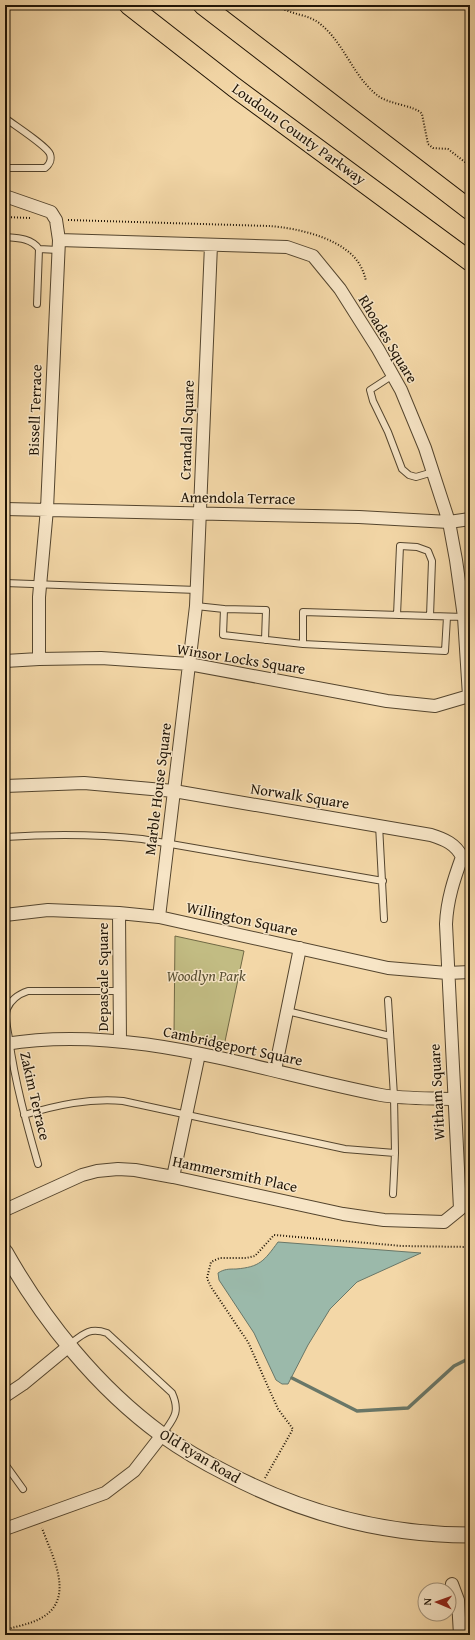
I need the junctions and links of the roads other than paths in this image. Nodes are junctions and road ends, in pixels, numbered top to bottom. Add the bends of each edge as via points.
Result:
1 (129, 5) edge
2 (203, 5) edge
3 (5, 118) edge
4 (5, 168) edge
5 (5, 196) edge
6 (470, 210) edge
7 (5, 237) edge
8 (58, 245) junction
9 (211, 245) junction
10 (39, 248) junction
11 (465, 258) edge
12 (470, 270) edge
13 (37, 304) dead end
14 (393, 376) junction
15 (433, 472) junction
16 (5, 509) edge
17 (47, 509) junction
18 (200, 514) junction
19 (470, 519) edge
20 (449, 522) junction
21 (5, 583) edge
22 (40, 584) junction
23 (197, 590) junction
24 (196, 606) junction
25 (224, 608) junction
26 (397, 615) junction
27 (430, 616) junction
28 (447, 617) junction
29 (464, 617) junction
30 (265, 640) junction
31 (303, 644) junction
32 (39, 659) junction
33 (5, 661) edge
34 (190, 664) junction
35 (469, 696) joint
36 (5, 786) edge
37 (174, 791) junction
38 (379, 825) junction
39 (5, 837) edge
40 (168, 843) junction
41 (383, 881) junction
42 (119, 913) junction
43 (5, 915) edge
44 (160, 917) junction
45 (384, 919) dead end
46 (300, 948) junction
47 (470, 972) edge
48 (447, 973) junction
49 (119, 991) junction
50 (388, 1000) dead end
51 (287, 1011) junction
52 (390, 1036) junction
53 (120, 1041) junction
54 (7, 1044) edge
55 (200, 1054) junction
56 (275, 1070) junction
57 (394, 1096) junction
58 (454, 1099) junction
59 (24, 1115) junction
60 (187, 1115) junction
61 (395, 1153) junction
62 (38, 1164) dead end
63 (173, 1177) junction
64 (393, 1194) dead end
65 (460, 1209) joint
66 (5, 1210) edge
67 (5, 1252) edge
68 (69, 1346) junction
69 (6, 1392) edge
70 (162, 1435) junction
71 (5, 1464) edge
72 (23, 1490) dead end
73 (5, 1529) edge
74 (470, 1536) edge
75 (457, 1597) edge
76 (460, 1635) edge

1 - 11 main road, Loudoun County Parkway via 234,87
2 - 6 main road
3 - 4 lane via 44,147 50,154 50,160 45,168
5 - 8 street, Bissell Terrace via 51,212 56,220
7 - 10 lane via 21,238 36,244
8 - 9 street, Rhoades Square
8 - 10 lane
8 - 17 street, Bissell Terrace
9 - 14 street, Rhoades Square via 287,246 313,256 340,289
9 - 18 street, Crandall Square
10 - 13 lane
11 - 12 street
14 - 15 street, Rhoades Square
14 - 15 lane via 370,390 373,401 402,469 416,477
15 - 20 street, Rhoades Square
16 - 17 street, Amendola Terrace
17 - 18 street, Amendola Terrace
17 - 22 street, Bissell Terrace
18 - 20 street, Amendola Terrace via 359,517
18 - 23 street, Crandall Square
19 - 20 street, Amendola Terrace
20 - 29 street, Rhoades Square
21 - 22 lane
22 - 23 lane
22 - 32 street, Bissell Terrace
23 - 24 street, Crandall Square
24 - 25 lane
24 - 34 street, Crandall Square
25 - 30 lane via 223,636
25 - 30 lane via 266,610
26 - 27 lane
26 - 27 lane via 400,546 417,547 428,551 432,561
26 - 31 lane via 303,612
27 - 28 lane
28 - 29 lane
28 - 31 lane via 445,651
29 - 35 street, Rhoades Square
30 - 31 lane
32 - 33 street, Winsor Locks Square
32 - 34 street, Winsor Locks Square via 101,658
34 - 35 street, Winsor Locks Square via 387,701 434,706
34 - 37 street, Marble House Square
36 - 37 street, Norwalk Square via 84,783
37 - 38 street, Norwalk Square
37 - 40 street, Marble House Square
38 - 41 lane
38 - 48 street, Norwalk Square via 440,838 459,850 462,857 446,907
39 - 40 lane via 47,834 110,836
40 - 41 lane
40 - 44 street, Marble House Square
41 - 45 lane
42 - 43 street, Willington Square via 48,910
42 - 44 street, Willington Square
42 - 49 street, Depascale Square
44 - 46 street, Willington Square
46 - 48 street, Willington Square via 388,968
46 - 51 street
47 - 48 street, Willington Square
48 - 58 street, Witham Square
49 - 53 street, Depascale Square
49 - 54 lane, Zakim Terrace via 33,991 21,994 7,1008
50 - 52 lane
51 - 52 lane
51 - 56 street
52 - 57 lane
53 - 54 street, Cambridgeport Square via 68,1039
53 - 55 street, Cambridgeport Square
54 - 59 lane, Zakim Terrace
55 - 56 street, Cambridgeport Square
55 - 60 street
56 - 57 street, Cambridgeport Square
57 - 58 street, Cambridgeport Square
57 - 61 lane
58 - 65 street, Witham Square
59 - 60 lane via 61,1104 106,1100 145,1105
59 - 62 lane, Zakim Terrace
60 - 61 lane via 345,1149
60 - 63 street
61 - 64 lane
63 - 65 street, Hammersmith Place via 343,1214 384,1220 444,1222
63 - 66 street, Hammersmith Place via 118,1169 97,1171 82,1175
67 - 68 street, Old Ryan Road via 38,1306
68 - 69 street
68 - 70 street, Old Ryan Road via 106,1386
68 - 70 lane via 87,1331 99,1330 107,1333 172,1393 176,1415
70 - 73 street via 134,1471 105,1493
70 - 74 street, Old Ryan Road via 216,1468 259,1490 318,1513 386,1529
71 - 72 lane
75 - 76 street

